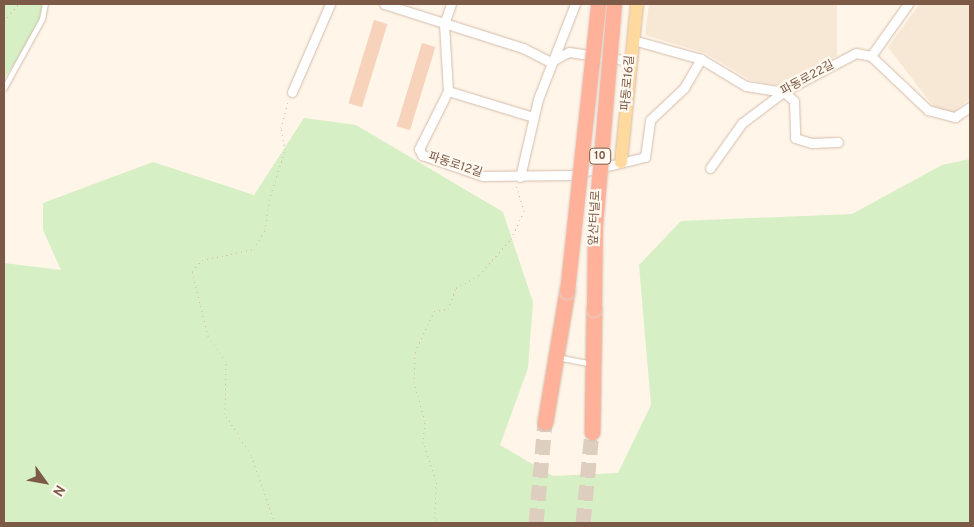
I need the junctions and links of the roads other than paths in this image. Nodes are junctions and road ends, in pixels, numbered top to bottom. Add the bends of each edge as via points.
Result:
1 (45, 4) edge
2 (330, 4) edge
3 (384, 4) edge
4 (451, 4) edge
5 (575, 4) edge
6 (598, 4) edge
7 (614, 4) edge
8 (637, 4) edge
9 (908, 4) edge
10 (444, 24) junction
11 (633, 40) junction
12 (872, 56) junction
13 (701, 59) junction
14 (550, 62) junction
15 (4, 88) edge
16 (448, 91) junction
17 (292, 92) road end
18 (784, 92) junction
19 (970, 107) edge
20 (533, 117) junction
21 (838, 142) dead end
22 (621, 162) junction
23 (710, 168) dead end
24 (518, 177) junction
25 (556, 357) junction
26 (593, 364) junction
27 (545, 422) tunnel mouth
28 (592, 432) tunnel mouth

1 - 15 lane via 39,24
2 - 17 street
3 - 10 street
4 - 10 street, 파동로12길
5 - 14 street via 562,43
6 - 25 highway, 앞산터널로 / 10, bridge via 567,291
7 - 26 highway, 앞산터널로 / 10, bridge via 595,226
8 - 11 street
9 - 12 street
10 - 14 street via 523,48
10 - 16 street, 파동로12길
11 - 13 street
11 - 14 street via 630,61 569,52
11 - 22 main road, 파동로16길
12 - 18 street, 파동로22길 via 856,53
12 - 19 street via 928,110 955,117
13 - 18 street via 746,86
13 - 22 street, 파동로12길 via 684,88 650,120 645,157
14 - 20 street
16 - 20 street
16 - 24 street, 파동로12길 via 419,149 422,156 483,176
18 - 21 street via 794,101 795,138 811,143
18 - 23 street, 파동로22길 via 742,123
20 - 24 street
22 - 24 street, 파동로12길 via 571,176
25 - 26 lane
25 - 27 highway, 앞산터널로 / 10
26 - 28 highway, 앞산터널로 / 10

